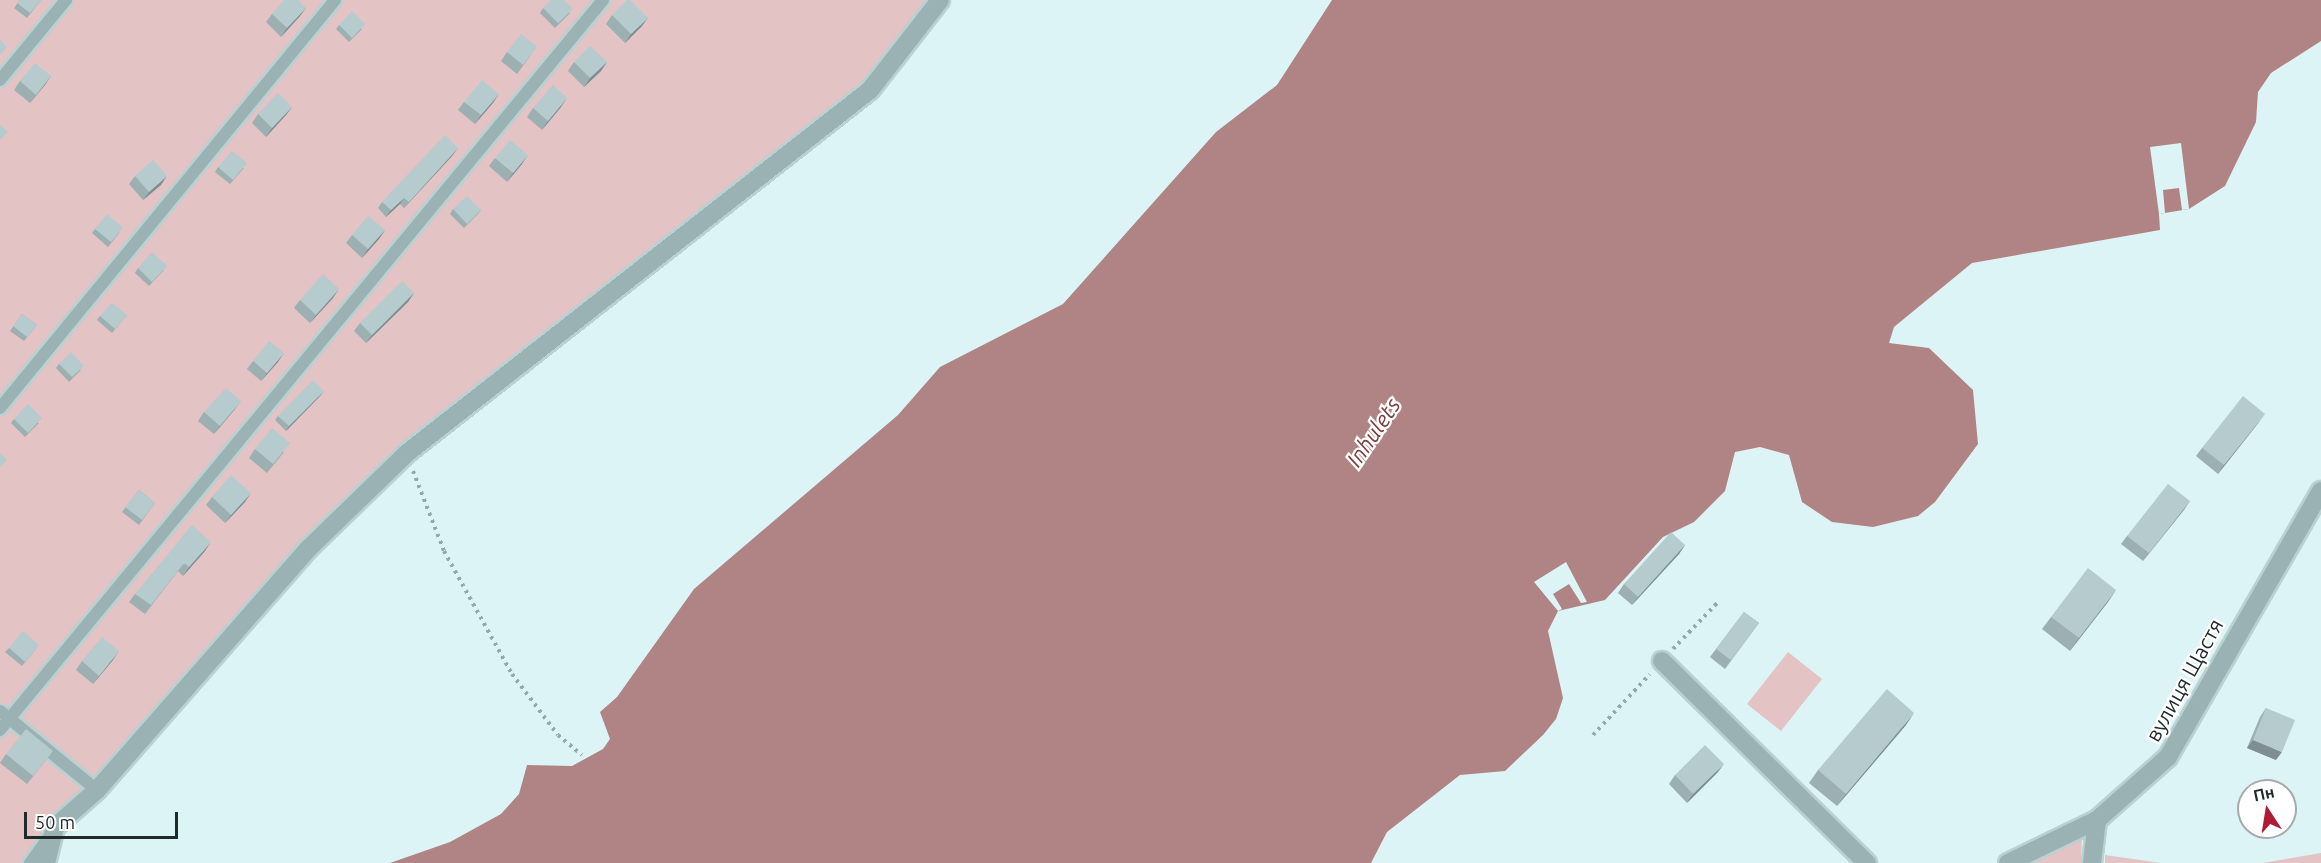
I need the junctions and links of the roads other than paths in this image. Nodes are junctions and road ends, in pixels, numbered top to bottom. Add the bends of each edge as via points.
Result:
1 (66, 0) edge
2 (335, 0) edge
3 (603, 0) edge
4 (940, 0) edge
5 (0, 80) edge
6 (0, 408) edge
7 (2321, 491) edge
8 (1662, 661) dead end
9 (5, 715) edge
10 (0, 730) edge
11 (97, 790) junction
12 (2097, 820) junction
13 (55, 827) junction
14 (30, 863) edge
15 (46, 863) edge
16 (1868, 863) edge
17 (2008, 863) edge
18 (2092, 863) edge

1 - 5 lane
2 - 6 lane
3 - 9 lane
4 - 11 street via 870,90 407,453 308,549
7 - 12 street, вулиця Щастя via 2168,757
8 - 16 street
9 - 10 lane
9 - 11 lane
11 - 13 street
12 - 17 street, вулиця Щастя
12 - 18 street
13 - 14 lane
13 - 15 street

